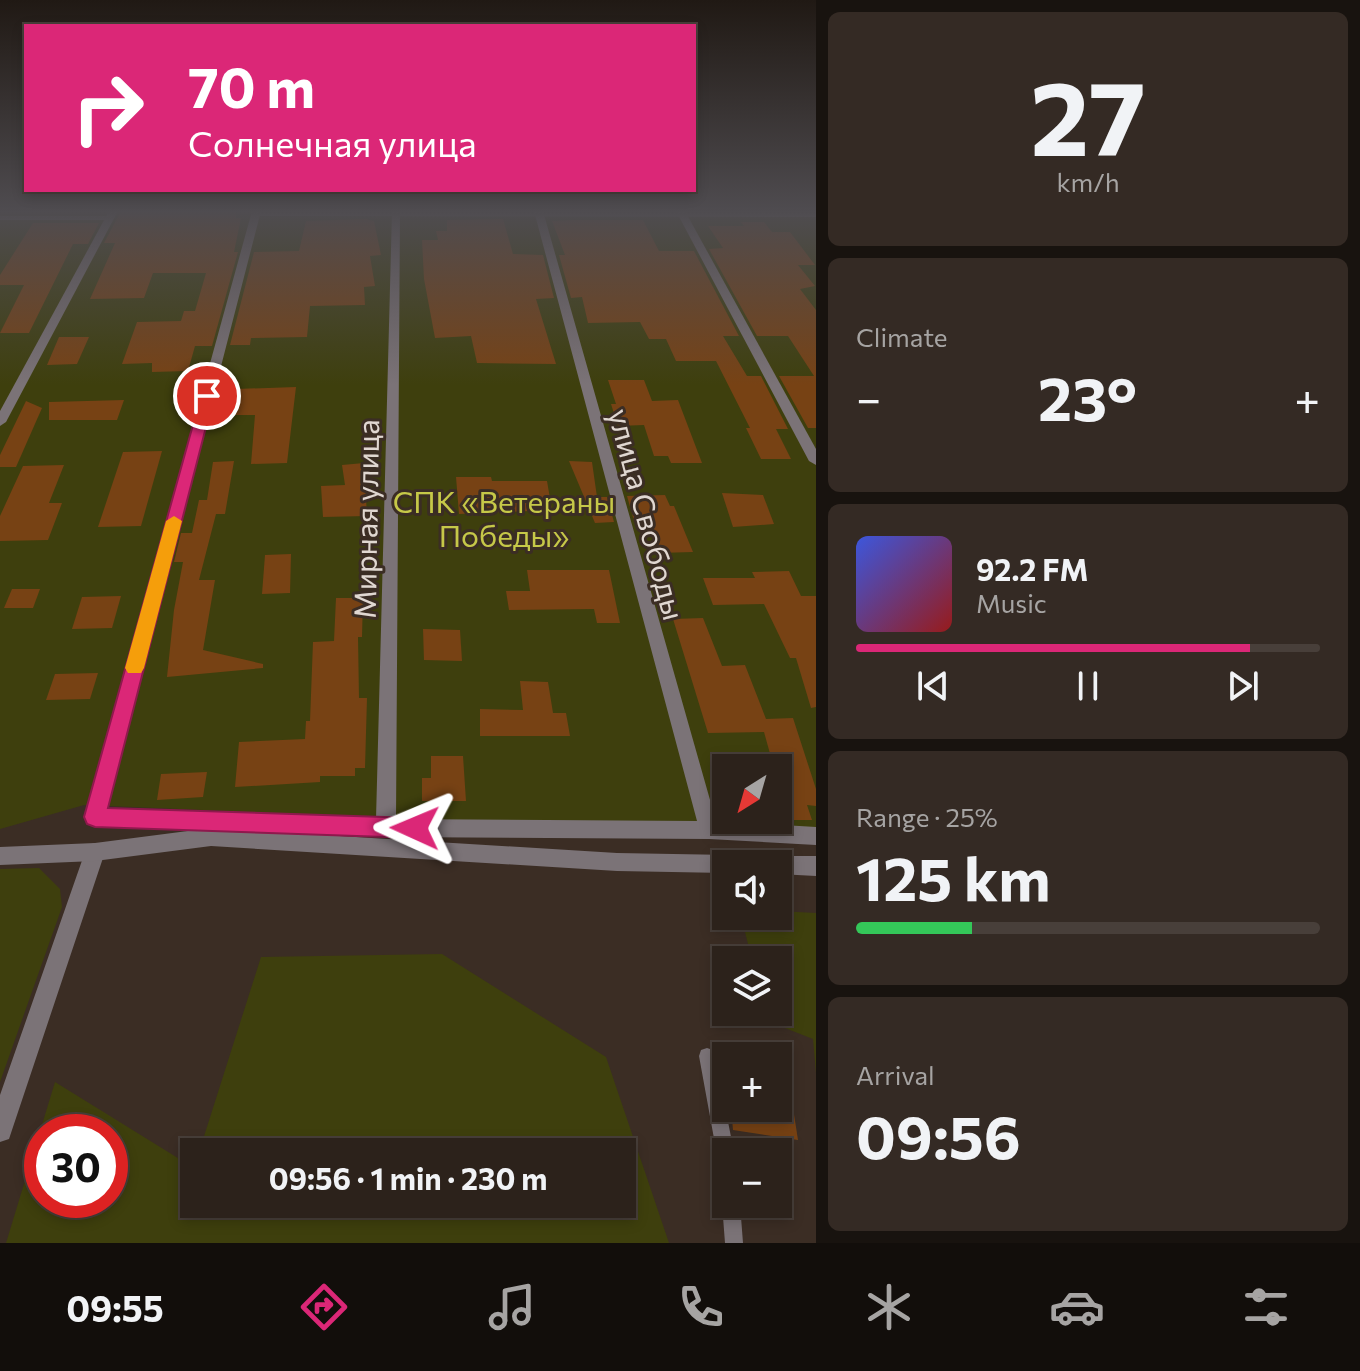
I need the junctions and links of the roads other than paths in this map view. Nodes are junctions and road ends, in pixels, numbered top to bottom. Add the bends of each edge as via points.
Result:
1 (84, 269) edge
2 (241, 269) edge
3 (395, 269) edge
4 (554, 269) edge
5 (711, 269) edge
6 (0, 422) edge
7 (816, 461) edge
8 (386, 828) junction
9 (709, 830) junction
10 (816, 836) edge
11 (95, 852) junction
12 (0, 856) edge
13 (712, 864) edge
14 (792, 865) edge
15 (816, 866) edge
16 (707, 1056) dead end
17 (0, 1130) edge
18 (723, 1138) edge
19 (732, 1218) edge
20 (734, 1243) edge

1 - 6 street
2 - 8 street via 95,817
3 - 8 street, Мирная улица
4 - 9 street, улица Свободы
5 - 7 street
8 - 9 street
9 - 10 street
11 - 12 street
11 - 13 street via 211,837
11 - 17 street
14 - 15 street
16 - 18 lane
19 - 20 lane

